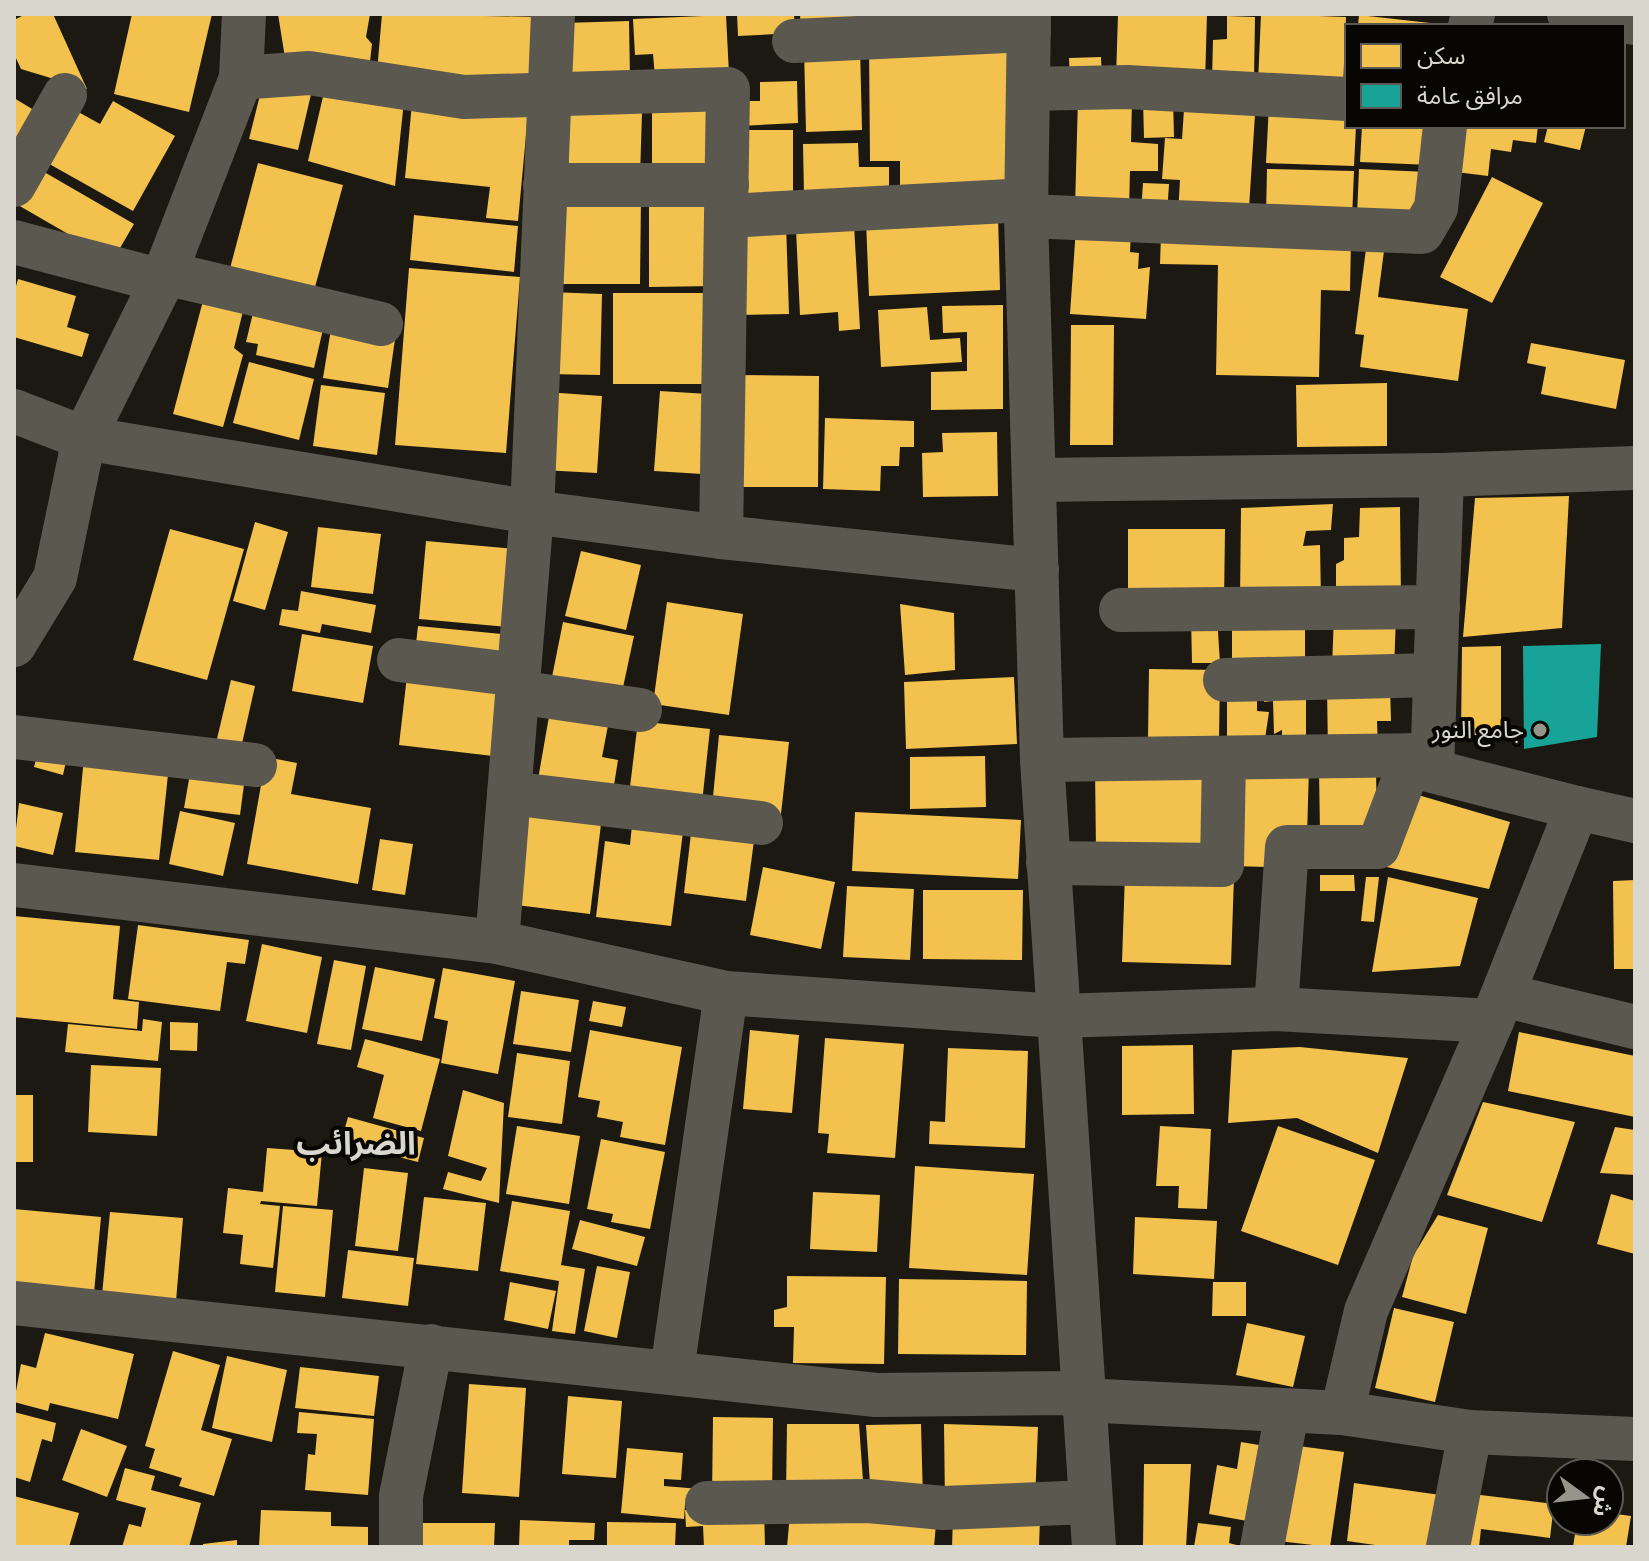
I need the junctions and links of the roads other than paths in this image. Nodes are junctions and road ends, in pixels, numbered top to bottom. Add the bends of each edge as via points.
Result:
1 (244, 14) edge
2 (561, 14) edge
3 (1581, 15) edge
4 (1029, 22) edge
5 (1635, 23) edge
6 (794, 41) dead end
7 (241, 78) junction
8 (1028, 89) junction
9 (65, 95) dead end
10 (548, 96) junction
11 (1345, 99) edge
12 (1445, 128) edge
13 (14, 185) edge
14 (545, 185) junction
15 (726, 201) junction
16 (1026, 208) junction
17 (14, 242) edge
18 (164, 277) junction
19 (381, 324) dead end
20 (14, 411) edge
21 (84, 438) junction
22 (1635, 465) edge
23 (1442, 475) junction
24 (1034, 480) junction
25 (532, 512) junction
26 (721, 537) junction
27 (1037, 570) junction
28 (1438, 607) junction
29 (1121, 610) dead end
30 (14, 645) edge
31 (399, 660) dead end
32 (1435, 675) junction
33 (1225, 680) dead end
34 (518, 684) junction
35 (640, 710) dead end
36 (14, 737) edge
37 (1423, 755) junction
38 (1224, 758) junction
39 (1042, 760) junction
40 (255, 765) dead end
41 (509, 793) junction
42 (1577, 808) junction
43 (1635, 821) edge
44 (761, 823) dead end
45 (1048, 863) junction
46 (14, 885) edge
47 (497, 942) junction
48 (726, 993) junction
49 (1498, 1008) junction
50 (1276, 1009) junction
51 (1058, 1016) junction
52 (1635, 1027) edge
53 (15, 1308) edge
54 (431, 1346) junction
55 (672, 1371) junction
56 (1082, 1400) junction
57 (1287, 1412) junction
58 (1342, 1413) junction
59 (1470, 1432) junction
60 (1635, 1439) edge
61 (1090, 1502) junction
62 (707, 1503) dead end
63 (401, 1547) edge
64 (1094, 1547) edge
65 (1262, 1547) edge
66 (1448, 1547) edge

1 - 7 street
2 - 10 street
3 - 5 street
4 - 6 street
4 - 8 street
7 - 10 street via 309,73 464,97
7 - 18 street
8 - 11 street via 1127,87
8 - 16 street
9 - 13 street
10 - 14 street
10 - 15 street via 728,89
12 - 16 street via 1436,208 1422,232
14 - 15 street
14 - 25 street
15 - 16 street
15 - 26 street
16 - 24 street
17 - 18 street
18 - 19 street
18 - 21 street
20 - 21 street
21 - 25 street
21 - 30 street via 55,578
22 - 23 street
23 - 24 street
23 - 28 street
24 - 27 street
25 - 26 street
25 - 34 street
26 - 27 street
27 - 39 street
28 - 29 street
28 - 32 street
31 - 34 street
32 - 33 street
32 - 37 street
34 - 35 street
34 - 41 street
36 - 40 street
37 - 38 street
37 - 42 street via 1432,771
37 - 50 street via 1378,847 1287,847
38 - 39 street
38 - 45 street via 1222,865
39 - 45 street
41 - 44 street
41 - 47 street
42 - 43 street
42 - 49 street
45 - 51 street
46 - 47 street
47 - 48 street
48 - 51 street
48 - 55 street
49 - 50 street
49 - 52 street
49 - 58 street via 1366,1311
50 - 51 street
51 - 56 street
53 - 54 street
54 - 55 street
54 - 63 street via 401,1496
55 - 56 street via 876,1395 1075,1393
56 - 57 street
56 - 61 street
57 - 58 street
57 - 65 street
58 - 59 street
59 - 60 street
59 - 66 street
61 - 62 street via 943,1508 868,1501
61 - 64 street

